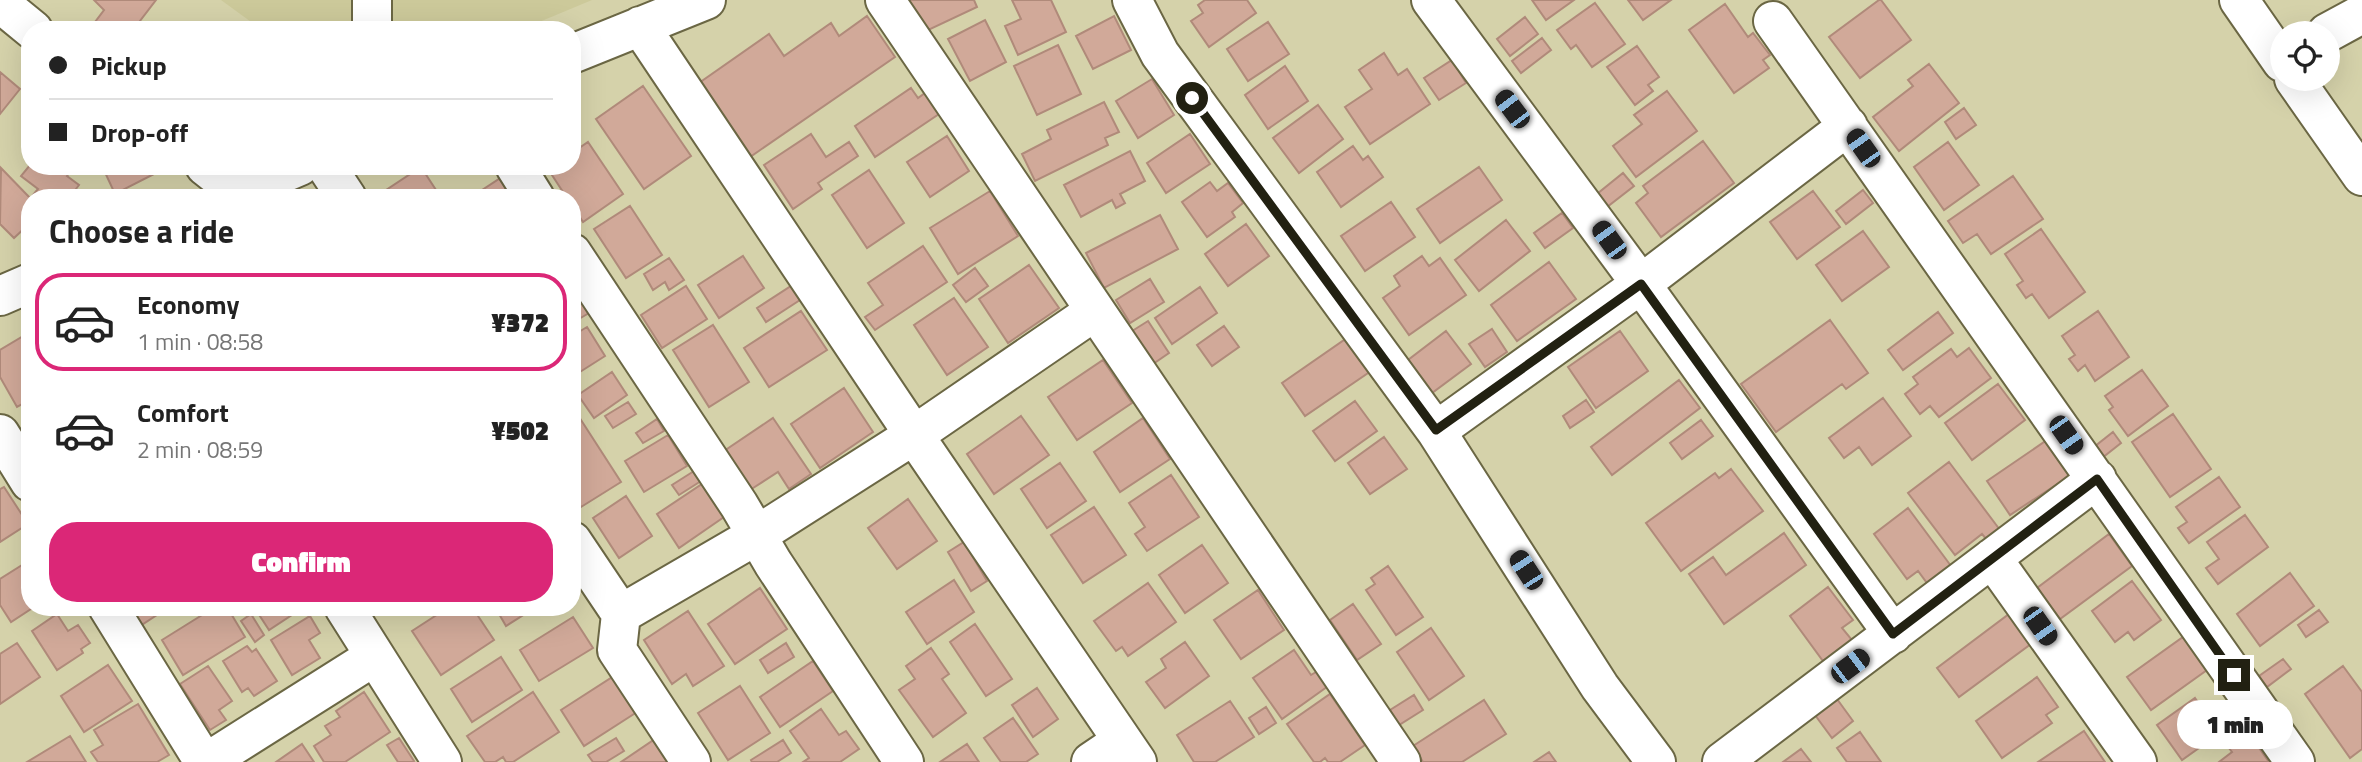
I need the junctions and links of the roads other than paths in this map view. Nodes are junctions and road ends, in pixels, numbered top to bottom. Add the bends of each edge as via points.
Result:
1 (372, 0) edge
2 (706, 0) edge
3 (885, 0) edge
4 (1132, 0) edge
5 (1431, 0) edge
6 (2239, 0) edge
7 (0, 4) edge
8 (2362, 14) edge
9 (1773, 20) dead end
10 (22, 21) edge
11 (372, 21) edge
12 (640, 26) junction
13 (2340, 26) edge
14 (2270, 44) edge
15 (581, 50) edge
16 (2303, 91) edge
17 (1847, 126) junction
18 (213, 175) edge
19 (279, 175) edge
20 (2362, 176) edge
21 (226, 189) edge
22 (246, 189) edge
23 (581, 267) edge
24 (1641, 284) junction
25 (21, 287) edge
26 (0, 296) edge
27 (1095, 311) junction
28 (1436, 430) junction
29 (0, 434) edge
30 (914, 435) junction
31 (21, 468) edge
32 (2097, 479) junction
33 (757, 536) junction
34 (581, 554) edge
35 (1992, 558) junction
36 (621, 614) junction
37 (114, 616) edge
38 (350, 616) edge
39 (1893, 634) junction
40 (375, 656) junction
41 (1130, 751) edge
42 (206, 762) edge
43 (442, 762) edge
44 (691, 762) edge
45 (904, 762) edge
46 (1091, 762) edge
47 (1401, 762) edge
48 (1656, 762) edge
49 (1722, 762) edge
50 (2137, 762) edge
51 (2295, 762) edge

1 - 11 street
2 - 12 street
3 - 27 street
4 - 28 street via 1160,54
5 - 24 street
6 - 14 street
7 - 10 street
8 - 13 street
9 - 17 street
12 - 15 street
12 - 30 street
16 - 20 street
17 - 24 street
17 - 32 street
18 - 21 street
19 - 22 street
23 - 33 street
24 - 28 street
24 - 39 street
25 - 26 street
27 - 30 street
27 - 47 street
28 - 48 street via 1600,687
29 - 31 street
30 - 33 street
30 - 41 street
32 - 35 street
32 - 51 street
33 - 36 street
33 - 45 street
34 - 36 street
35 - 39 street
35 - 50 street
36 - 44 street via 617,650
37 - 42 street
38 - 40 street
39 - 49 street
40 - 42 street
40 - 43 street
41 - 46 street

